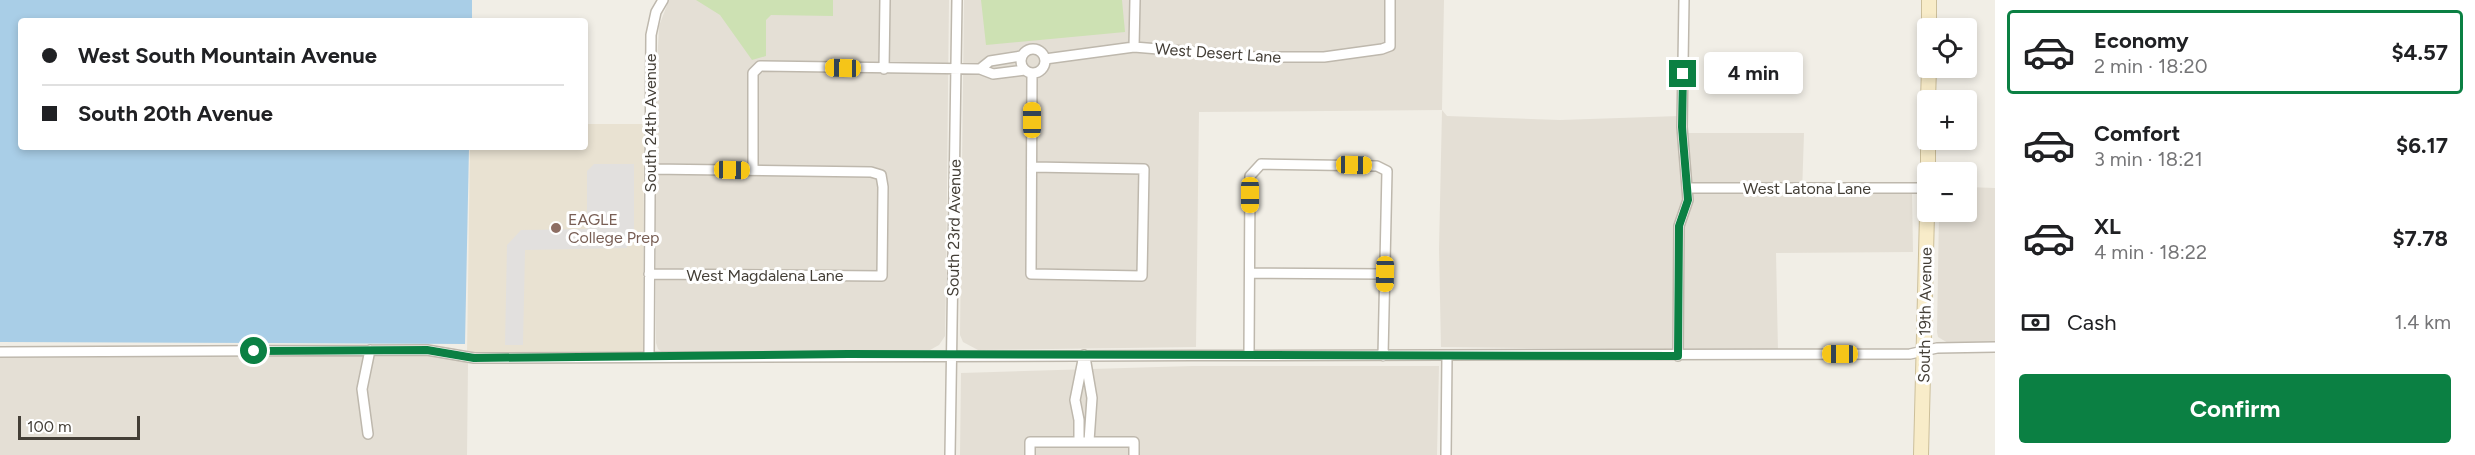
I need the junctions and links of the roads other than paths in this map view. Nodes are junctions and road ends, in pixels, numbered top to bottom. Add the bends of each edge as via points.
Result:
1 (663, 0) edge
2 (885, 0) edge
3 (957, 0) edge
4 (1135, 0) edge
5 (1390, 0) edge
6 (1684, 0) edge
7 (1929, 0) edge
8 (1929, 18) edge
9 (1134, 47) junction
10 (1021, 56) junction
11 (1002, 58) junction
12 (1045, 59) junction
13 (884, 69) junction
14 (956, 69) junction
15 (980, 69) junction
16 (1029, 72) junction
17 (1003, 73) junction
18 (1032, 167) junction
19 (650, 169) junction
20 (753, 170) junction
21 (1687, 188) junction
22 (1917, 188) edge
23 (1926, 222) edge
24 (1250, 273) junction
25 (649, 274) junction
26 (1385, 274) junction
27 (1995, 347) edge
28 (1924, 349) junction
29 (370, 350) junction
30 (0, 352) edge
31 (952, 354) junction
32 (1084, 355) junction
33 (1249, 355) junction
34 (649, 356) junction
35 (1383, 356) junction
36 (1447, 356) junction
37 (1678, 356) junction
38 (368, 434) dead end
39 (1084, 441) junction
40 (950, 455) edge
41 (1030, 455) edge
42 (1134, 455) edge
43 (1446, 455) edge
44 (1921, 455) edge

1 - 19 street, South 24th Avenue via 651,35
2 - 13 street
3 - 14 street, South 23rd Avenue
4 - 9 street
5 - 9 street, West Desert Lane via 1390,46 1324,57 1256,57
6 - 21 street via 1682,127
7 - 8 main road
9 - 12 street, West Desert Lane
10 - 11 street
10 - 12 street via 1034,48
10 - 16 street via 1021,64
11 - 15 street via 985,63
11 - 17 street
12 - 16 street via 1042,69
13 - 14 street
13 - 20 street via 760,66 753,73
14 - 15 street
14 - 31 street, South 23rd Avenue
15 - 17 street
16 - 17 street
16 - 18 street
18 - 18 street via 1144,169 1142,276 1031,274
19 - 20 street
19 - 25 street, South 24th Avenue
20 - 25 street, West Magdalena Lane via 881,175 882,276
21 - 22 street, West Latona Lane
21 - 37 street via 1687,206 1679,226
23 - 28 main road, South 19th Avenue
24 - 26 street
24 - 26 street via 1250,176 1261,164 1377,166 1387,171
24 - 33 street
25 - 34 street, South 24th Avenue
26 - 35 street
27 - 28 street
28 - 37 street via 1910,354
28 - 44 main road, South 19th Avenue
29 - 30 street
29 - 34 street via 427,350 474,358
29 - 38 street via 362,389
31 - 32 street
31 - 34 street
31 - 40 street, South 23rd Avenue
32 - 33 street
32 - 39 street via 1092,398
32 - 39 street via 1075,400
33 - 35 street
35 - 36 street
36 - 37 street
36 - 43 street
39 - 41 street via 1030,442
39 - 42 street via 1134,442

